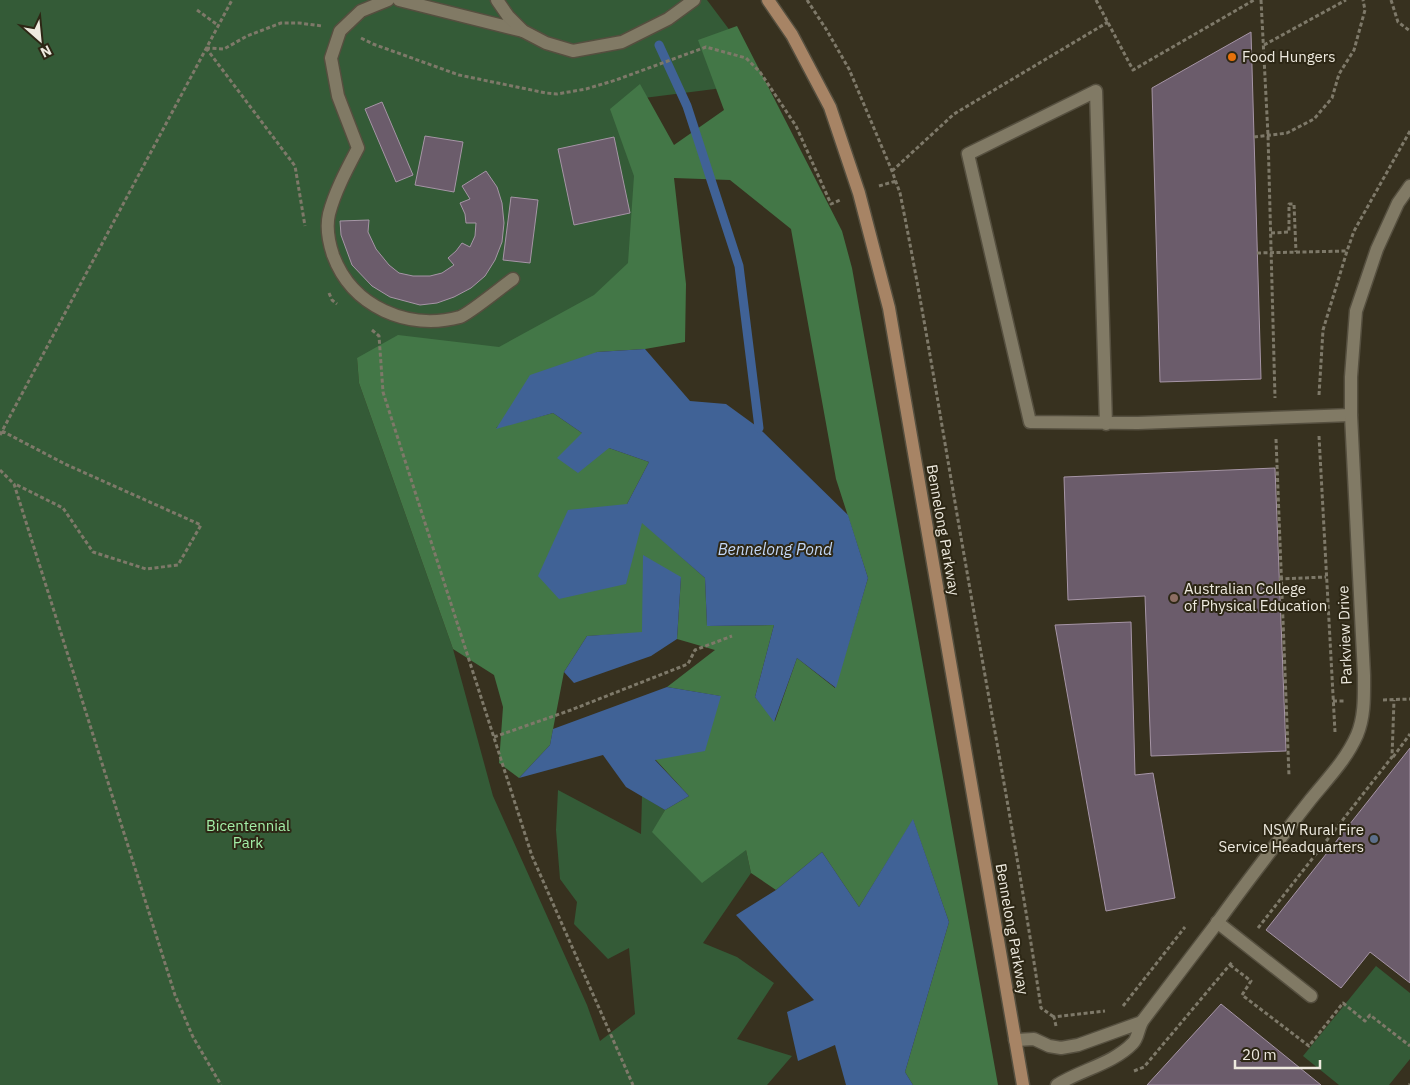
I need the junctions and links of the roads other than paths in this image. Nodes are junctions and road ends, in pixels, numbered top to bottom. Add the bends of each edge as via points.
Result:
1 (388, 0) edge
2 (399, 0) edge
3 (497, 0) edge
4 (694, 0) edge
5 (768, 0) edge
6 (523, 31) junction
7 (1410, 186) edge
8 (513, 279) dead end
9 (1351, 415) junction
10 (1106, 424) junction
11 (1217, 922) junction
12 (1311, 996) dead end
13 (1142, 1022) junction
14 (1015, 1040) junction
15 (1023, 1085) edge
16 (1057, 1085) edge

1 - 8 street via 361,11 340,32 331,58 338,96 358,148 329,215 329,243 338,271 354,291 375,307 404,319 462,317
2 - 6 street
3 - 6 street
4 - 6 street via 668,19 612,44 573,51 546,43
5 - 14 street, Bennelong Parkway via 792,35 830,108 860,193 889,308
7 - 9 street, Parkview Drive via 1398,203 1377,249 1356,310 1350,378
9 - 10 street
9 - 11 street, Parkview Drive via 1364,675 1363,717 1343,761
10 - 10 street via 1097,120 1096,91 968,154 1030,422
11 - 12 street
11 - 13 street, Parkview Drive
13 - 14 street via 1061,1048 1034,1039
13 - 16 street, Parkview Drive via 1134,1042 1118,1054
14 - 15 street, Bennelong Parkway

